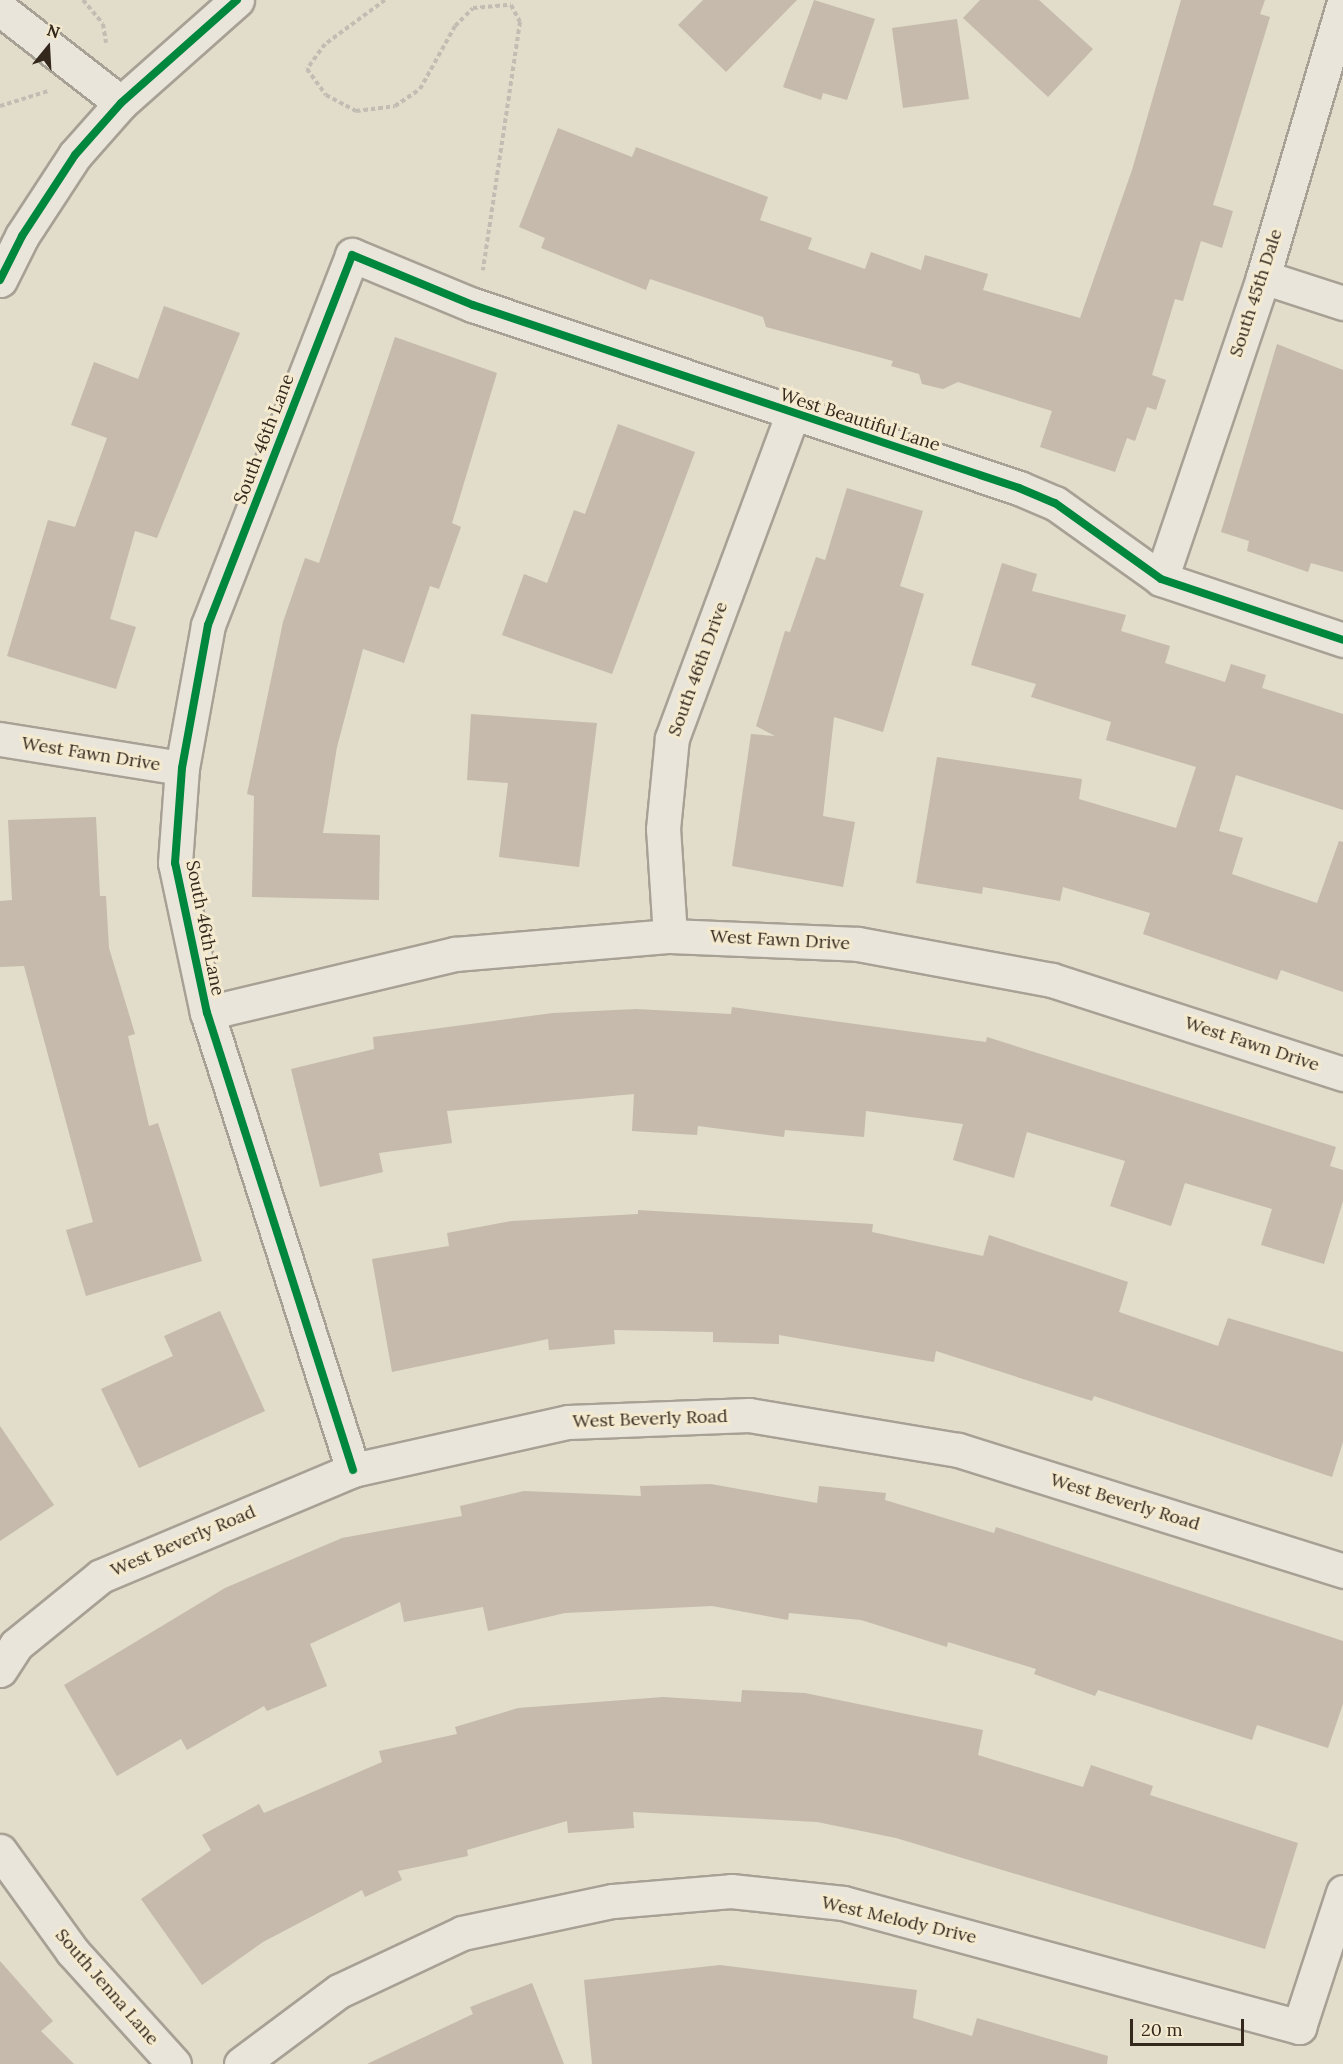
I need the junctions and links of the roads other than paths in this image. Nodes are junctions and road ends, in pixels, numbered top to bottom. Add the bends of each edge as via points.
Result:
1 (237, 0) edge
2 (1343, 5) edge
3 (0, 9) edge
4 (121, 103) junction
5 (352, 255) joint
6 (1263, 277) junction
7 (0, 280) edge
8 (1343, 303) edge
9 (793, 413) junction
10 (1161, 579) junction
11 (1343, 640) edge
12 (0, 739) edge
13 (182, 768) junction
14 (670, 936) junction
15 (207, 1013) junction
16 (1343, 1074) edge
17 (353, 1470) junction
18 (1343, 1570) edge
19 (0, 1670) edge
20 (0, 1851) edge
21 (1343, 1892) edge
22 (174, 2064) edge
23 (241, 2064) edge

1 - 4 street
2 - 6 street, South 45th Dale
3 - 4 street
4 - 7 street via 75,155
5 - 9 street, West Beautiful Lane via 473,305
5 - 13 street, South 46th Lane via 208,625
6 - 8 street
6 - 10 street, South 45th Dale
9 - 10 street, West Beautiful Lane via 1055,503
9 - 14 street, South 46th Drive via 672,738 663,829
10 - 11 street, West Beautiful Lane
12 - 13 street, West Fawn Drive
13 - 15 street, South 46th Lane via 175,863
14 - 15 street, West Fawn Drive via 455,954
14 - 16 street, West Fawn Drive via 858,944 1052,980
15 - 17 street, South 46th Lane
17 - 18 street, West Beverly Road via 568,1422 749,1415 958,1450
17 - 19 street, West Beverly Road via 101,1576 16,1645
20 - 22 street, South Jenna Lane via 72,1952
21 - 23 street, West Melody Drive via 1299,2027 843,1903 731,1891 613,1901 462,1933 339,1991

